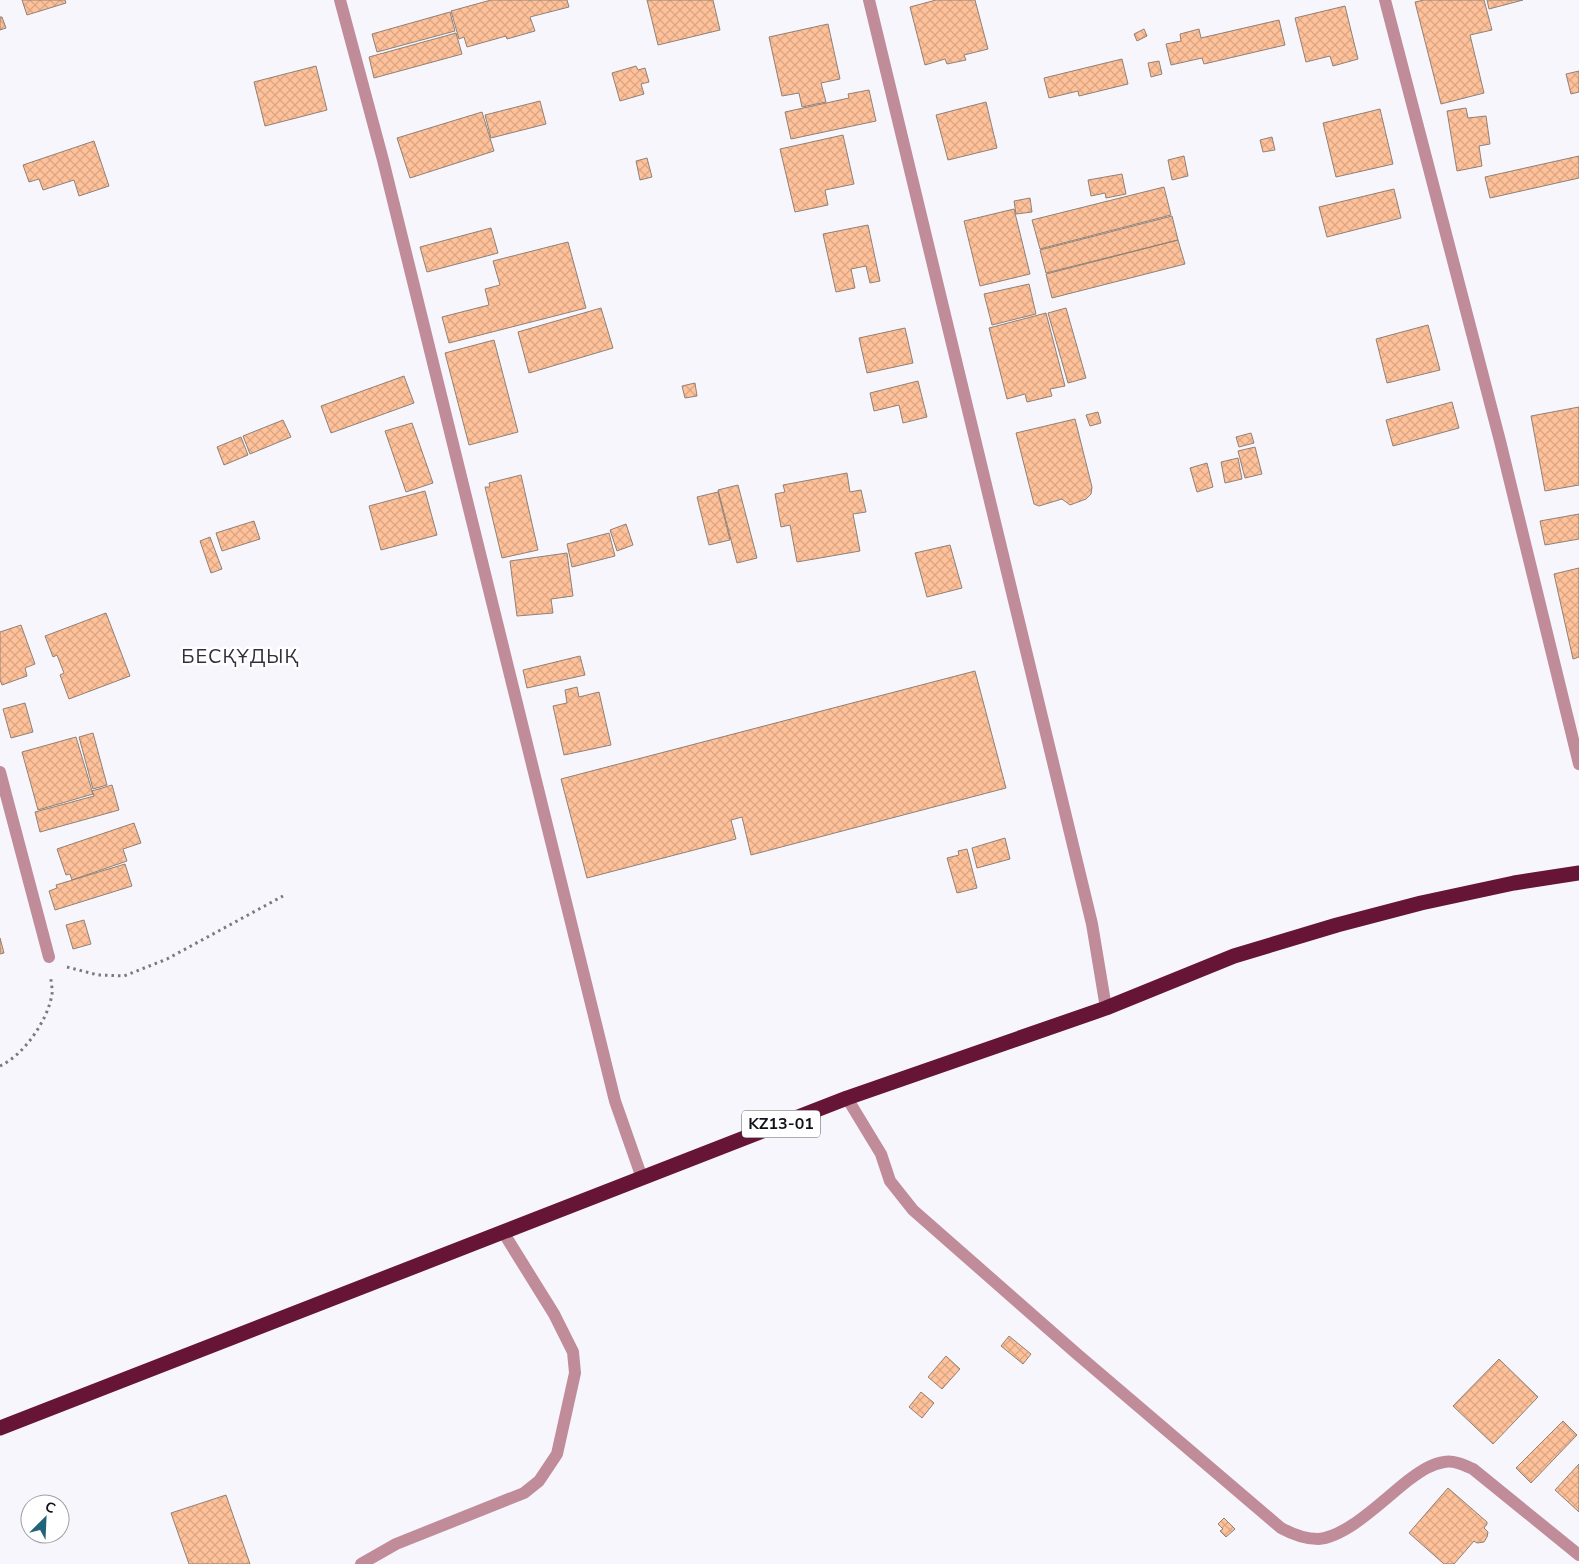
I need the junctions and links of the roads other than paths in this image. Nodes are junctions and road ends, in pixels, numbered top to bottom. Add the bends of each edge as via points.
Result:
1 (340, 0) edge
2 (869, 0) edge
3 (1385, 0) edge
4 (1579, 764) edge
5 (0, 772) edge
6 (1579, 873) edge
7 (49, 957) road end
8 (1106, 1008) junction
9 (847, 1098) junction
10 (642, 1178) junction
11 (503, 1232) junction
12 (0, 1428) edge
13 (1579, 1555) edge
14 (360, 1564) edge

1 - 10 street via 383,160 615,1101
2 - 8 street via 1092,924
3 - 4 street via 1500,441
5 - 7 street
6 - 8 highway, KZ13-01 via 1421,903 1338,925 1234,956
8 - 9 highway, KZ13-01
9 - 10 highway, KZ13-01
9 - 13 street via 881,1154 890,1181 913,1210 1281,1528 1310,1538 1330,1536 1354,1524 1428,1466 1445,1461 1473,1470
10 - 11 highway, KZ13-01
11 - 12 highway, KZ13-01
11 - 14 street via 554,1314 573,1352 575,1374 557,1454 539,1482 524,1493 396,1544

